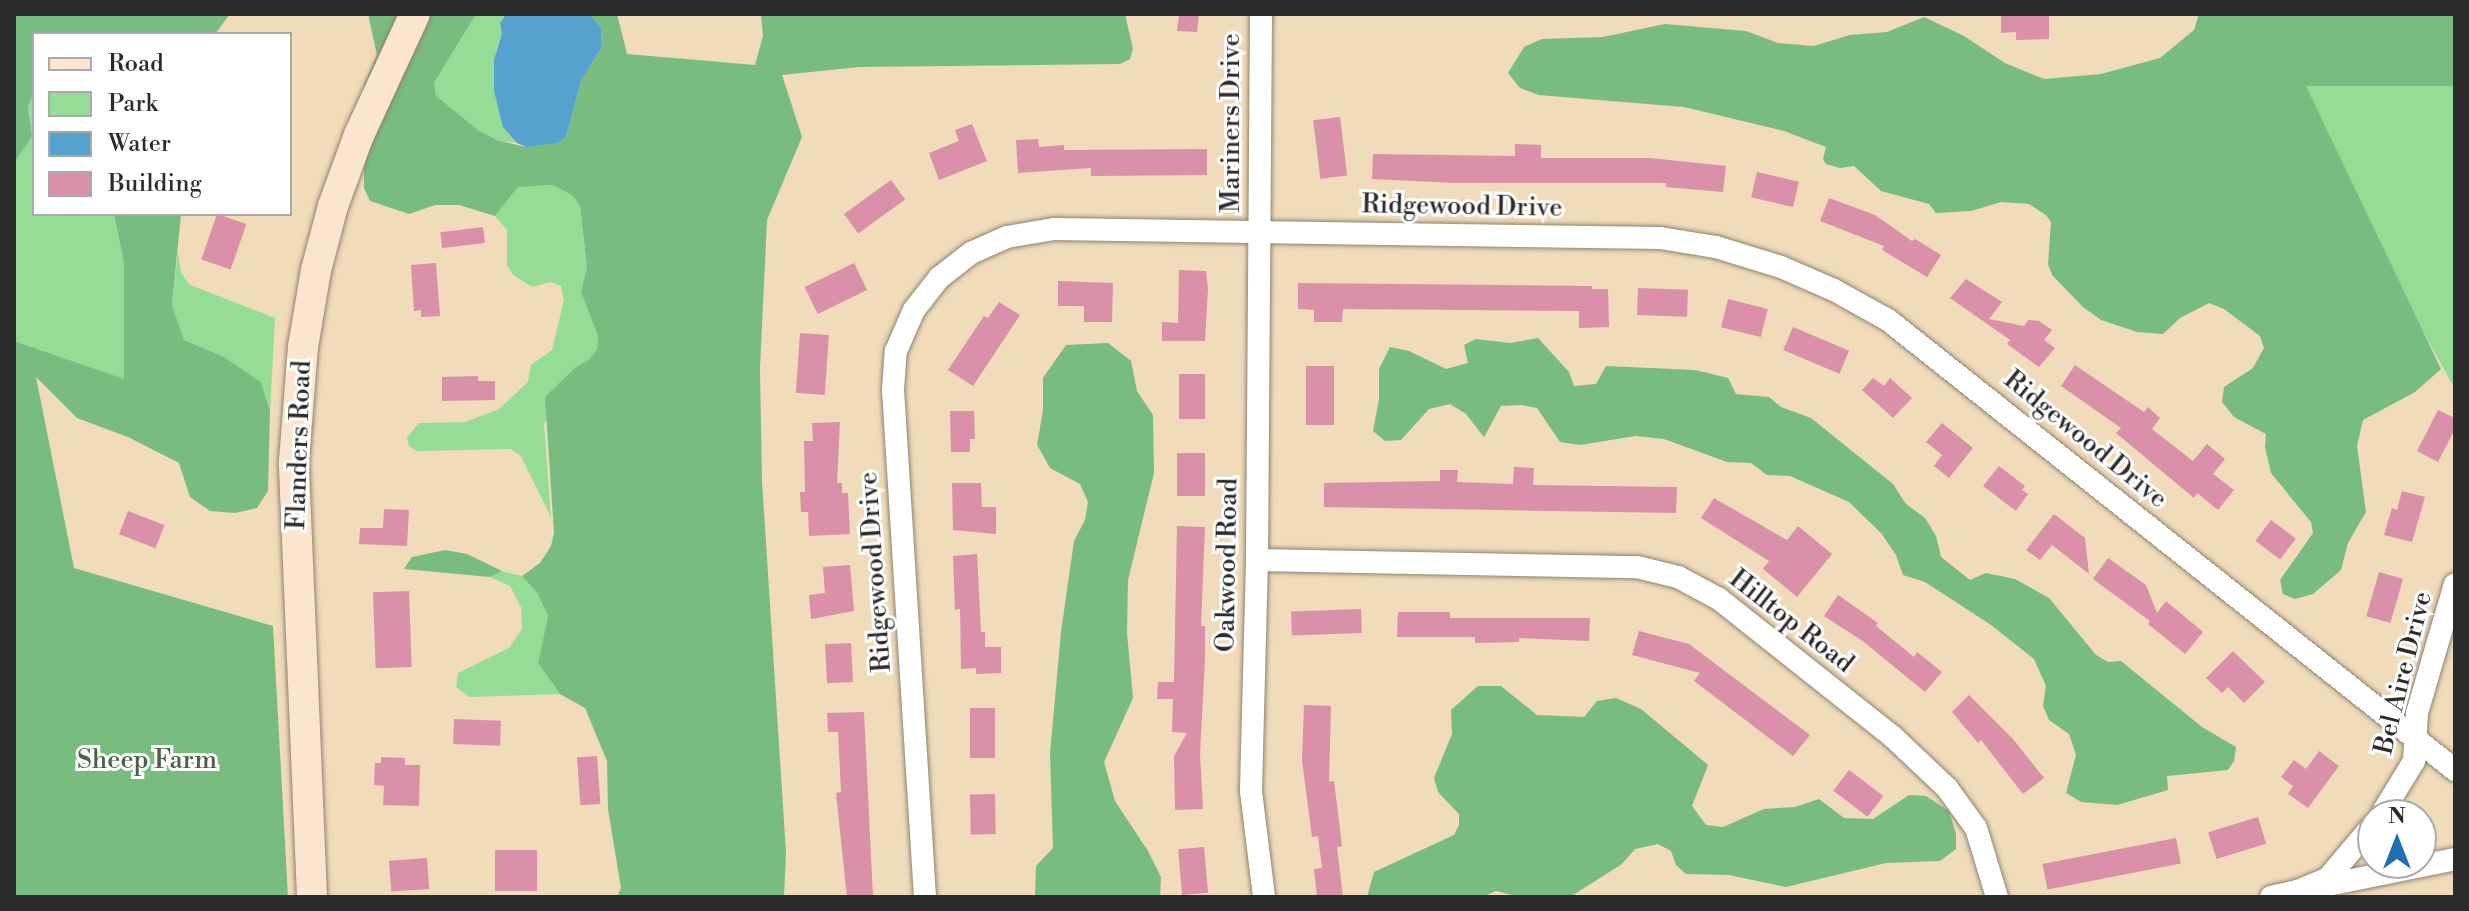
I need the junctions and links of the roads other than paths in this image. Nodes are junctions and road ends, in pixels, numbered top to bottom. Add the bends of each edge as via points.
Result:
1 (415, 14) edge
2 (1261, 14) edge
3 (1260, 233) junction
4 (1257, 560) junction
5 (2455, 584) edge
6 (2418, 741) junction
7 (2455, 770) edge
8 (2391, 799) edge
9 (2357, 845) edge
10 (2455, 859) edge
11 (2298, 891) junction
12 (312, 897) edge
13 (925, 897) edge
14 (1264, 897) edge
15 (1997, 897) edge
16 (2271, 897) edge

1 - 12 street, Flanders Road via 333,206 303,347 294,461
2 - 3 street, Mariners Drive
3 - 4 street, Oakwood Road
3 - 6 street, Ridgewood Drive via 1660,238 1716,247 1821,284 1888,320
3 - 13 street, Ridgewood Drive via 1054,229 1007,237 960,261 914,310 896,351 893,390
4 - 14 street, Oakwood Road via 1251,791
4 - 15 street, Hilltop Road via 1624,566 1678,577 1719,599 1892,736 1947,788 1976,828
5 - 6 street, Bel Aire Drive via 2417,713
6 - 7 street, Ridgewood Drive
6 - 8 street, Bel Aire Drive via 2414,761
9 - 11 street via 2334,873
10 - 11 street
11 - 16 street

